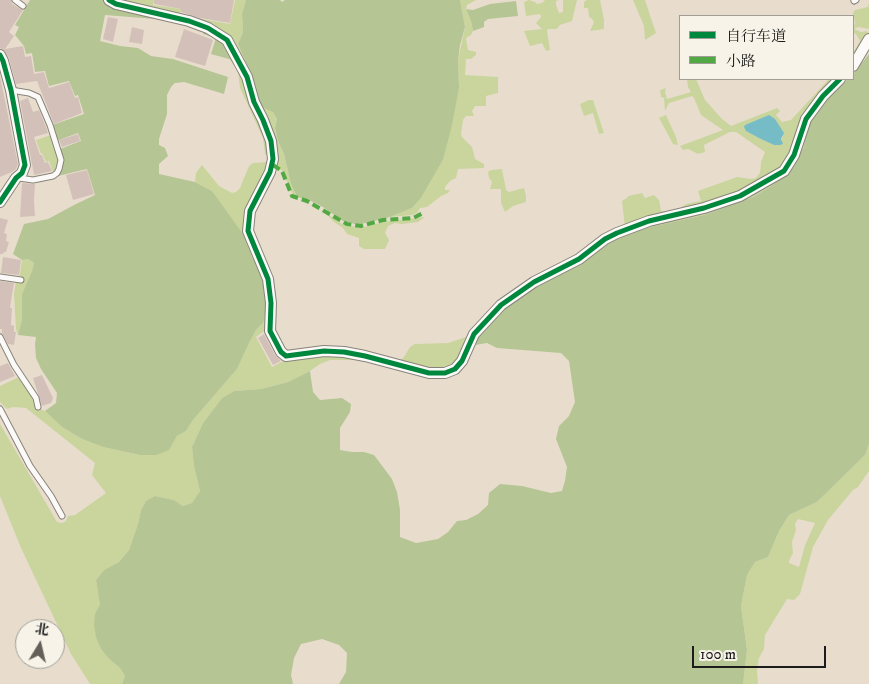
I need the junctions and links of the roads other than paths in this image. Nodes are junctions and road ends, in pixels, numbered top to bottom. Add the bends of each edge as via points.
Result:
1 (15, 0) edge
2 (110, 0) edge
3 (23, 6) dead end
4 (869, 38) edge
5 (0, 55) edge
6 (854, 64) edge
7 (839, 80) edge
8 (11, 90) junction
9 (16, 178) junction
10 (0, 202) edge
11 (0, 277) edge
12 (21, 280) dead end
13 (0, 338) edge
14 (38, 407) dead end
15 (0, 409) edge
16 (62, 516) dead end

1 - 3 lane
2 - 7 street via 208,28 227,40 247,77 271,141 273,159 270,172 250,211 248,231 268,279 270,331 281,352 286,356 344,352 429,372 444,373 455,369 474,334 501,305 534,282 579,260 611,236 649,221 740,196 784,171 794,155 806,119
4 - 6 street
5 - 8 street
8 - 9 street via 25,165
8 - 9 lane via 38,97 61,164 57,173 46,178
9 - 10 street
11 - 12 lane
13 - 14 lane via 36,398
15 - 16 lane via 30,466

